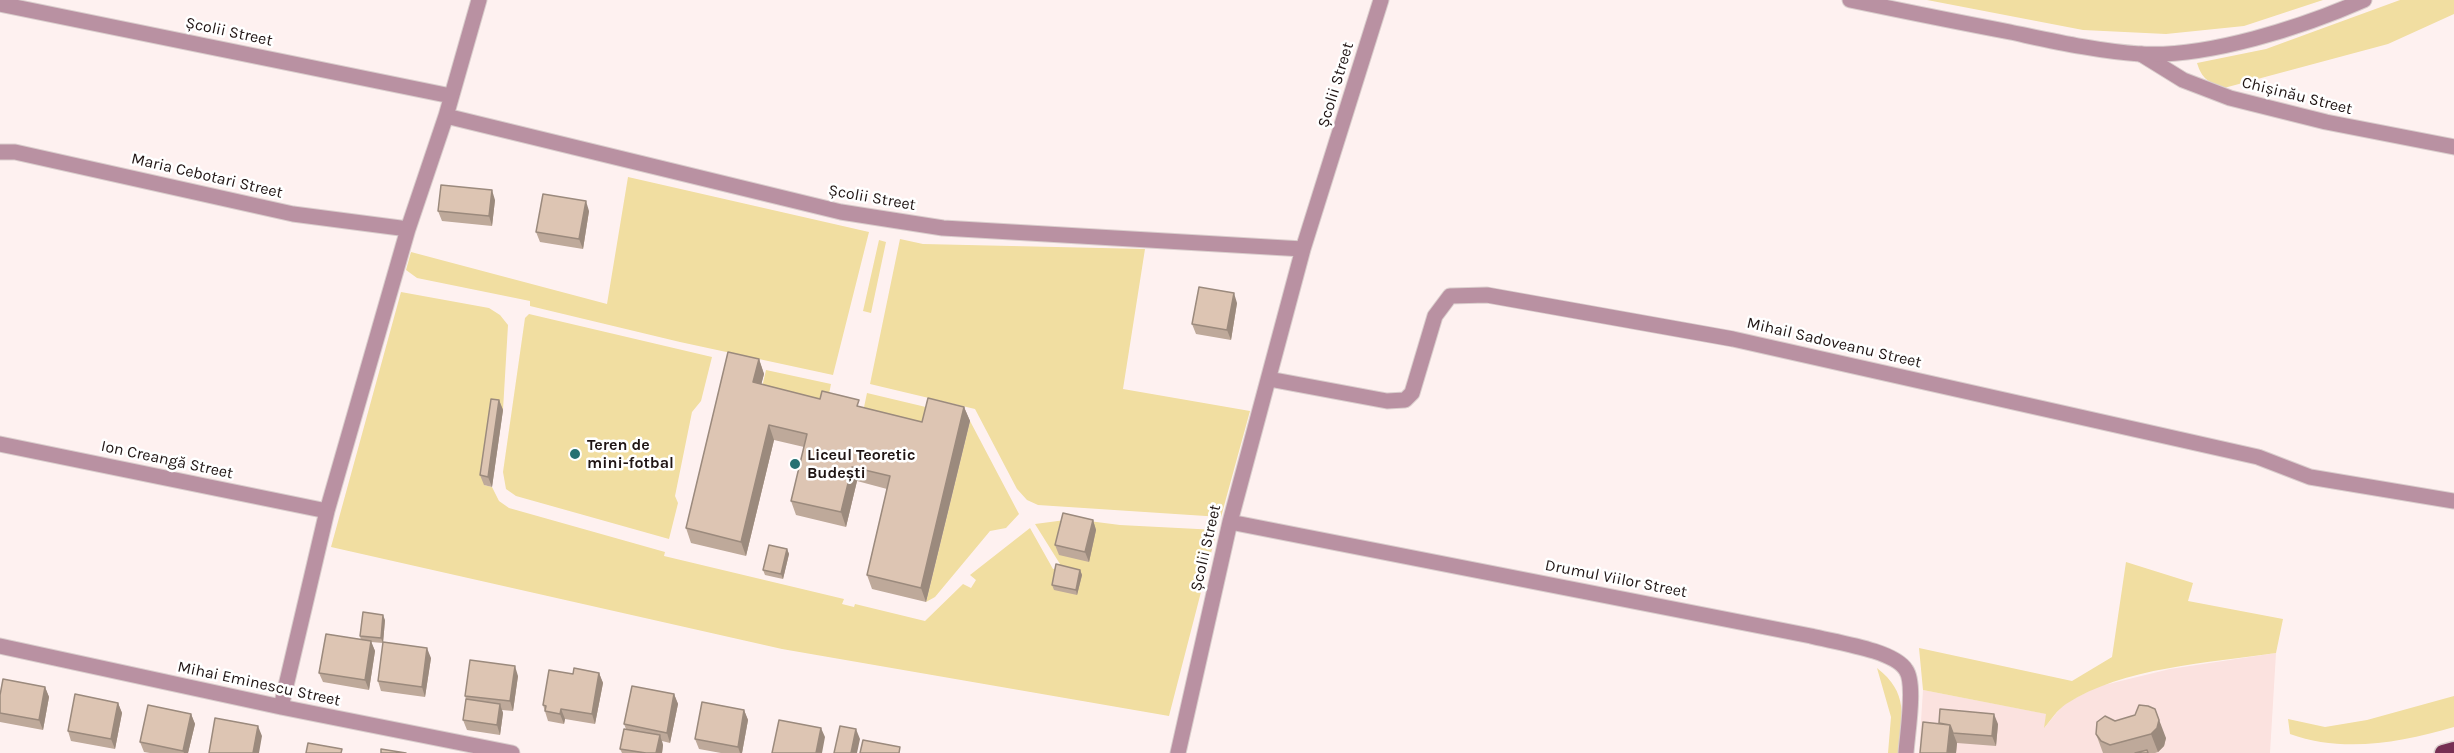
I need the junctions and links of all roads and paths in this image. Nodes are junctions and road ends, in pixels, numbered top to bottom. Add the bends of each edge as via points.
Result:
1 (479, 0) edge
2 (1381, 0) edge
3 (1850, 0) edge
4 (2364, 0) edge
5 (0, 4) edge
6 (2141, 54) junction
7 (452, 96) junction
8 (446, 116) junction
9 (2454, 147) edge
10 (0, 152) edge
11 (408, 229) junction
12 (1303, 249) junction
13 (1269, 379) junction
14 (0, 444) edge
15 (2454, 501) edge
16 (327, 511) junction
17 (1230, 522) junction
18 (0, 646) edge
19 (281, 707) junction
20 (2454, 750) edge
21 (512, 753) edge
22 (1178, 753) edge
23 (1906, 753) edge
24 (2443, 753) edge

1 - 7 street
2 - 12 street, Școlii Street
3 - 6 street, Chișinău Street via 2059,42
4 - 6 street, Chișinău Street via 2270,34 2196,50
5 - 7 street, Școlii Street
6 - 9 street, Chișinău Street via 2183,80 2229,98
7 - 8 street
8 - 11 street
8 - 12 street, Școlii Street via 870,217 943,228
10 - 11 street, Maria Cebotari Street via 15,152 293,214
11 - 16 street
12 - 13 street, Școlii Street
13 - 15 street, Mihail Sadoveanu Street via 1387,401 1405,400 1412,393 1435,316 1450,296 1487,295 1732,339 2258,457 2310,477
13 - 17 street, Școlii Street
14 - 16 street, Ion Creangă Street
16 - 19 street
17 - 22 street, Școlii Street
17 - 23 street, Drumul Viilor Street via 1811,636 1883,654 1907,670 1910,692
18 - 19 street, Mihai Eminescu Street
19 - 21 street, Mihai Eminescu Street
20 - 24 highway

